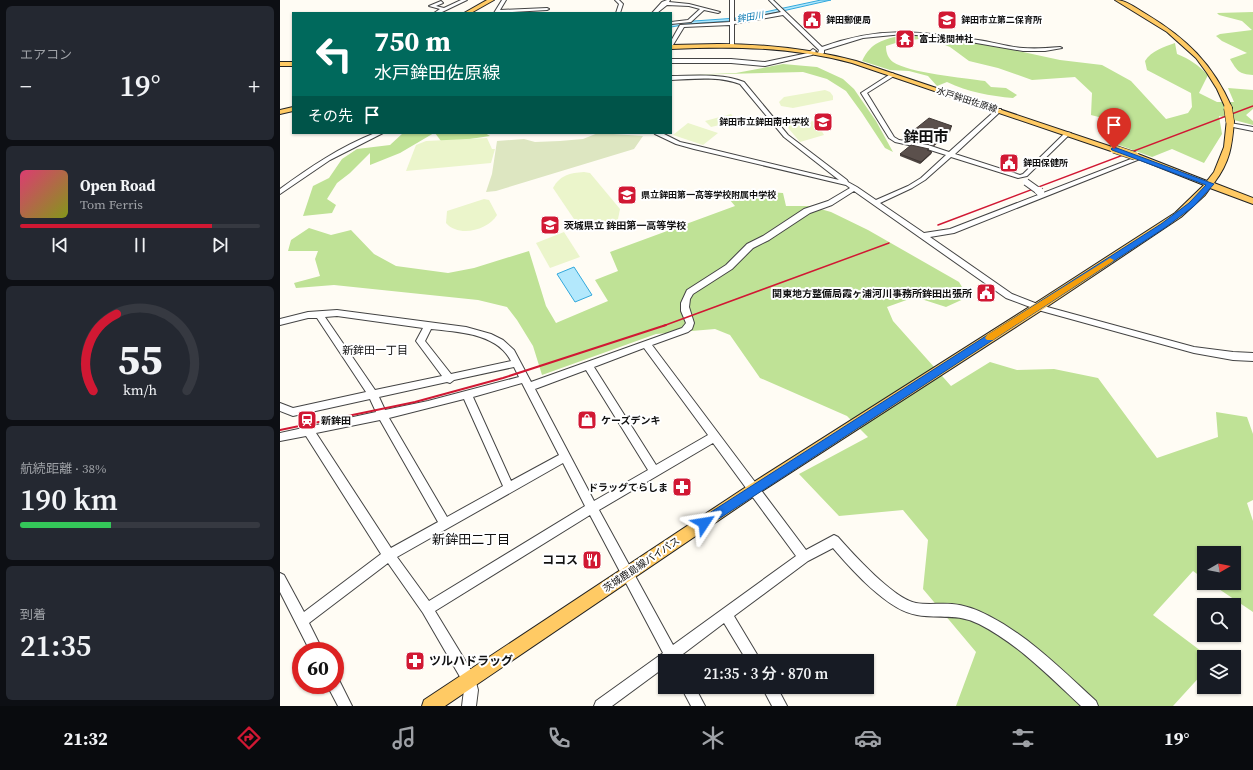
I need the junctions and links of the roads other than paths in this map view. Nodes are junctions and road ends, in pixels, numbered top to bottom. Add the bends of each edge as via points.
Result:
1 (465, 0) edge
2 (491, 0) edge
3 (504, 0) edge
4 (617, 0) edge
5 (669, 0) edge
6 (732, 0) edge
7 (771, 0) edge
8 (1118, 0) edge
9 (544, 2) dead end
10 (664, 3) junction
11 (450, 7) junction
12 (444, 9) junction
13 (703, 9) junction
14 (547, 11) edge
15 (438, 12) edge
16 (469, 12) edge
17 (497, 12) edge
18 (618, 12) edge
19 (655, 12) edge
20 (718, 12) dead end
21 (784, 13) junction
22 (732, 21) junction
23 (672, 24) edge
24 (682, 24) junction
25 (672, 44) edge
26 (732, 45) junction
27 (672, 46) edge
28 (1060, 48) dead end
29 (813, 51) junction
30 (821, 51) junction
31 (672, 61) edge
32 (280, 64) edge
33 (292, 64) edge
34 (892, 75) junction
35 (672, 78) edge
36 (292, 109) edge
37 (999, 110) junction
38 (280, 112) edge
39 (1230, 123) junction
40 (1253, 129) edge
41 (1068, 133) junction
42 (378, 134) edge
43 (659, 134) edge
44 (950, 154) junction
45 (1136, 157) junction
46 (1020, 177) junction
47 (1210, 184) junction
48 (851, 186) junction
49 (280, 192) edge
50 (1042, 193) junction
51 (1253, 201) edge
52 (875, 204) junction
53 (922, 236) junction
54 (1038, 308) junction
55 (319, 314) junction
56 (280, 322) edge
57 (429, 325) junction
58 (646, 344) junction
59 (1253, 357) edge
60 (516, 363) junction
61 (588, 365) junction
62 (450, 379) junction
63 (526, 383) junction
64 (373, 395) junction
65 (467, 395) junction
66 (280, 408) edge
67 (382, 415) junction
68 (308, 431) junction
69 (280, 437) edge
70 (714, 437) junction
71 (565, 457) junction
72 (654, 472) junction
73 (509, 488) junction
74 (754, 489) junction
75 (592, 508) junction
76 (445, 524) junction
77 (389, 555) junction
78 (804, 557) junction
79 (628, 573) junction
80 (280, 579) edge
81 (427, 609) junction
82 (726, 614) junction
83 (302, 621) junction
84 (312, 642) edge
85 (671, 654) edge
86 (678, 654) edge
87 (750, 654) edge
88 (658, 668) edge
89 (469, 680) junction
90 (339, 694) edge
91 (692, 694) edge
92 (773, 694) edge
93 (345, 706) edge
94 (430, 706) edge
95 (469, 706) edge
96 (601, 706) edge
97 (698, 706) edge
98 (780, 706) edge
99 (1091, 706) edge

1 - 11 street
2 - 16 main road
3 - 17 street
4 - 18 street via 621,4
5 - 10 street
6 - 22 street
7 - 21 street
8 - 39 main road, 茨城鹿島線バイパス, bridge via 1162,26 1193,52 1216,80 1224,95
9 - 14 street
10 - 13 street
10 - 19 street
11 - 12 street
11 - 12 street via 439,3 431,6
12 - 15 street
13 - 20 street
13 - 24 street
14 - 17 street
21 - 22 street
21 - 30 street
22 - 24 street
22 - 26 street
23 - 24 street
24 - 25 street
26 - 27 main road, 水戸鉾田佐原線
26 - 29 main road, 水戸鉾田佐原線 via 762,45
28 - 30 street via 1018,49 919,32 894,32 851,38
29 - 30 main road, 水戸鉾田佐原線
29 - 31 street via 765,64
30 - 34 main road, 水戸鉾田佐原線
32 - 33 main road
34 - 37 main road, 水戸鉾田佐原線
34 - 44 street via 864,94 892,138
35 - 48 street via 722,78 742,83 786,136
36 - 38 main road
37 - 41 main road, 水戸鉾田佐原線
37 - 44 street
39 - 40 street
39 - 47 main road, 茨城鹿島線バイパス via 1230,138 1223,161
41 - 45 main road, 水戸鉾田佐原線, bridge
41 - 46 street
42 - 49 street via 328,158
43 - 48 street via 696,148
44 - 46 street
44 - 52 street via 916,184
45 - 47 main road, 水戸鉾田佐原線
45 - 50 street
46 - 50 street, bridge
47 - 51 main road, 水戸鉾田佐原線
47 - 54 main road, 茨城鹿島線バイパス via 1173,219
48 - 52 street
48 - 58 street via 830,203 807,211 744,250 729,267 696,287 685,298 689,327
50 - 53 street via 951,231
52 - 53 street
53 - 54 street via 1009,296
54 - 59 street via 1194,350
54 - 74 main road, 茨城鹿島線バイパス
55 - 56 street
55 - 57 street via 337,313
55 - 64 street
57 - 60 street via 488,336 506,347
57 - 62 street via 420,341
58 - 61 street
58 - 70 street
60 - 62 street
60 - 63 street
61 - 63 street
61 - 72 street
62 - 64 street
63 - 65 street
63 - 71 street
64 - 66 street via 293,412
64 - 67 street
65 - 67 street
65 - 73 street
67 - 68 street
67 - 76 street
68 - 69 street
68 - 77 street
70 - 72 street
70 - 74 street
71 - 73 street
71 - 75 street
72 - 75 street
73 - 76 street
74 - 78 street
74 - 79 main road, 茨城鹿島線バイパス
75 - 79 street
75 - 81 street
76 - 77 street
77 - 81 street
77 - 83 street
78 - 82 street
78 - 99 street via 834,541 875,585 908,607 951,609 968,613 989,624 1018,642
79 - 85 street
79 - 89 main road, 茨城鹿島線バイパス
80 - 83 street
81 - 89 street
82 - 86 street
82 - 87 street
83 - 84 street
88 - 96 street
89 - 94 main road, 茨城鹿島線バイパス
89 - 95 street
90 - 93 street
91 - 97 street
92 - 98 street

